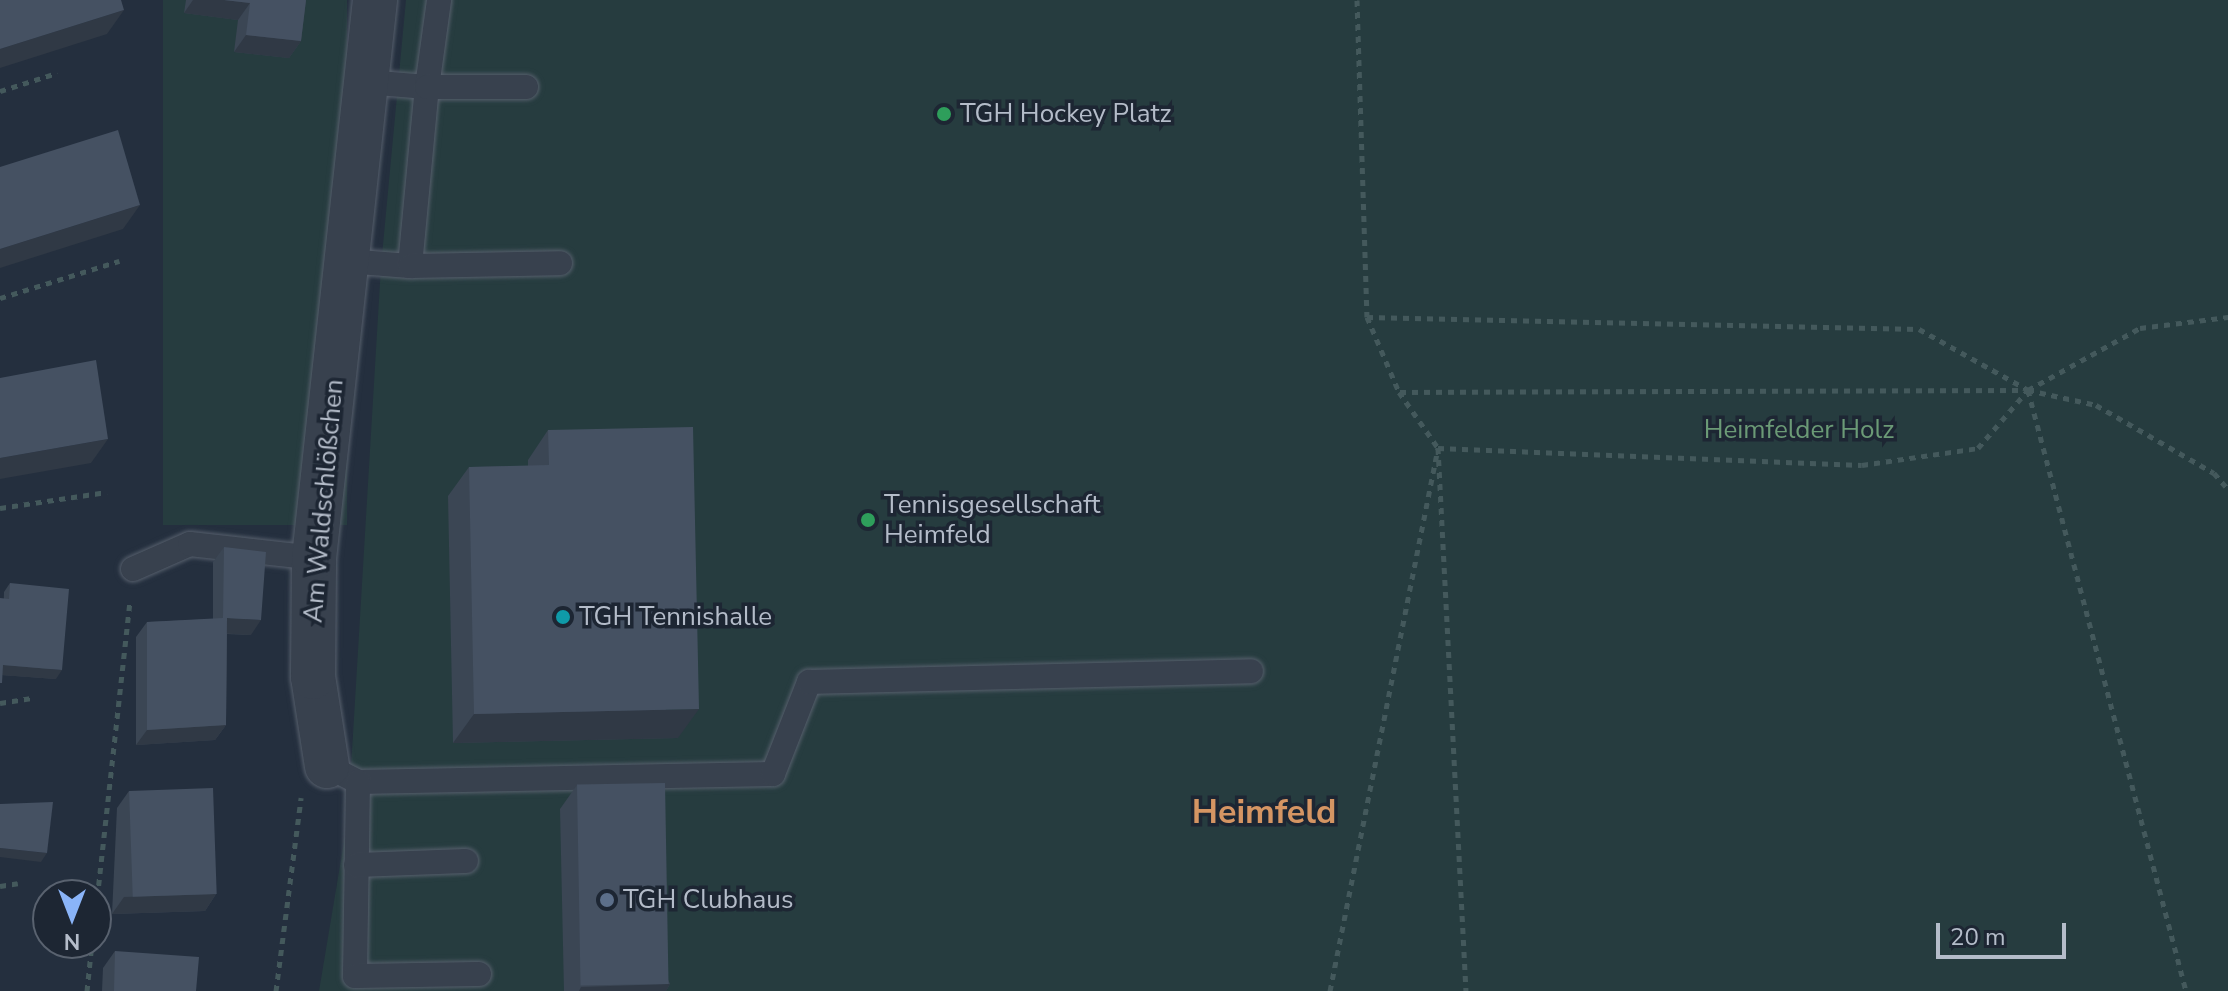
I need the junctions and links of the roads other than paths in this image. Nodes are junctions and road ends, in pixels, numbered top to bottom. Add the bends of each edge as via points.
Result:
1 (375, 0) edge
2 (439, 0) edge
3 (366, 82) junction
4 (427, 87) junction
5 (526, 87) dead end
6 (346, 261) junction
7 (560, 263) dead end
8 (410, 266) junction
9 (314, 558) junction
10 (133, 569) road end
11 (1251, 671) dead end
12 (342, 774) junction
13 (466, 861) dead end
14 (356, 865) junction
15 (479, 974) dead end

1 - 3 street, Am Waldschlößchen
2 - 4 lane
3 - 4 lane
3 - 6 street, Am Waldschlößchen
4 - 5 lane
4 - 8 lane
6 - 8 lane
6 - 9 street, Am Waldschlößchen
7 - 8 lane
9 - 10 lane via 190,544
9 - 12 street, Am Waldschlößchen via 313,677
11 - 12 lane via 809,682 773,774
12 - 14 lane
13 - 14 lane
14 - 15 lane via 355,976

